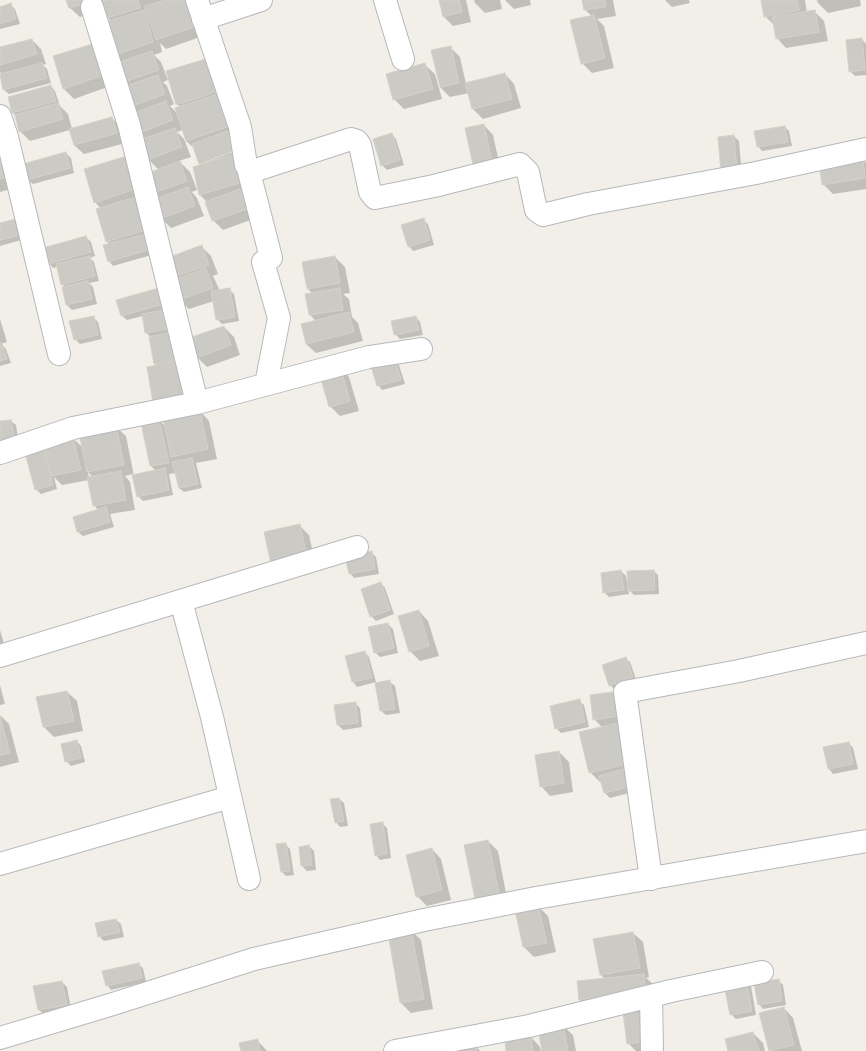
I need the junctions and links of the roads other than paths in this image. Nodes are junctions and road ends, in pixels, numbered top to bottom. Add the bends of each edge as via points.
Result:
1 (261, 0) edge
2 (385, 0) edge
3 (92, 7) dead end
4 (200, 9) edge
5 (403, 59) dead end
6 (0, 116) edge
7 (866, 149) edge
8 (248, 168) junction
9 (422, 349) dead end
10 (59, 354) dead end
11 (266, 384) junction
12 (197, 403) junction
13 (0, 453) edge
14 (356, 547) dead end
15 (181, 601) junction
16 (866, 643) edge
17 (0, 656) edge
18 (230, 797) junction
19 (866, 841) edge
20 (0, 864) edge
21 (249, 879) dead end
22 (651, 879) junction
23 (762, 972) dead end
24 (651, 996) junction
25 (0, 1038) edge
26 (395, 1051) edge
27 (652, 1051) edge

1 - 4 street
2 - 5 street
3 - 12 street via 129,125
4 - 8 street via 240,127
6 - 10 street
7 - 8 street via 543,215 536,210 528,172 520,164 378,198 370,192 360,145 351,139 256,170
8 - 11 street via 279,318
9 - 11 street via 369,357
11 - 12 street
12 - 13 street via 73,428
14 - 15 street
15 - 17 street
15 - 18 street
16 - 22 street via 739,671 625,692
18 - 20 street
18 - 21 street
19 - 22 street
22 - 25 street via 431,918 254,959
23 - 24 street
24 - 26 street via 529,1026
24 - 27 street

